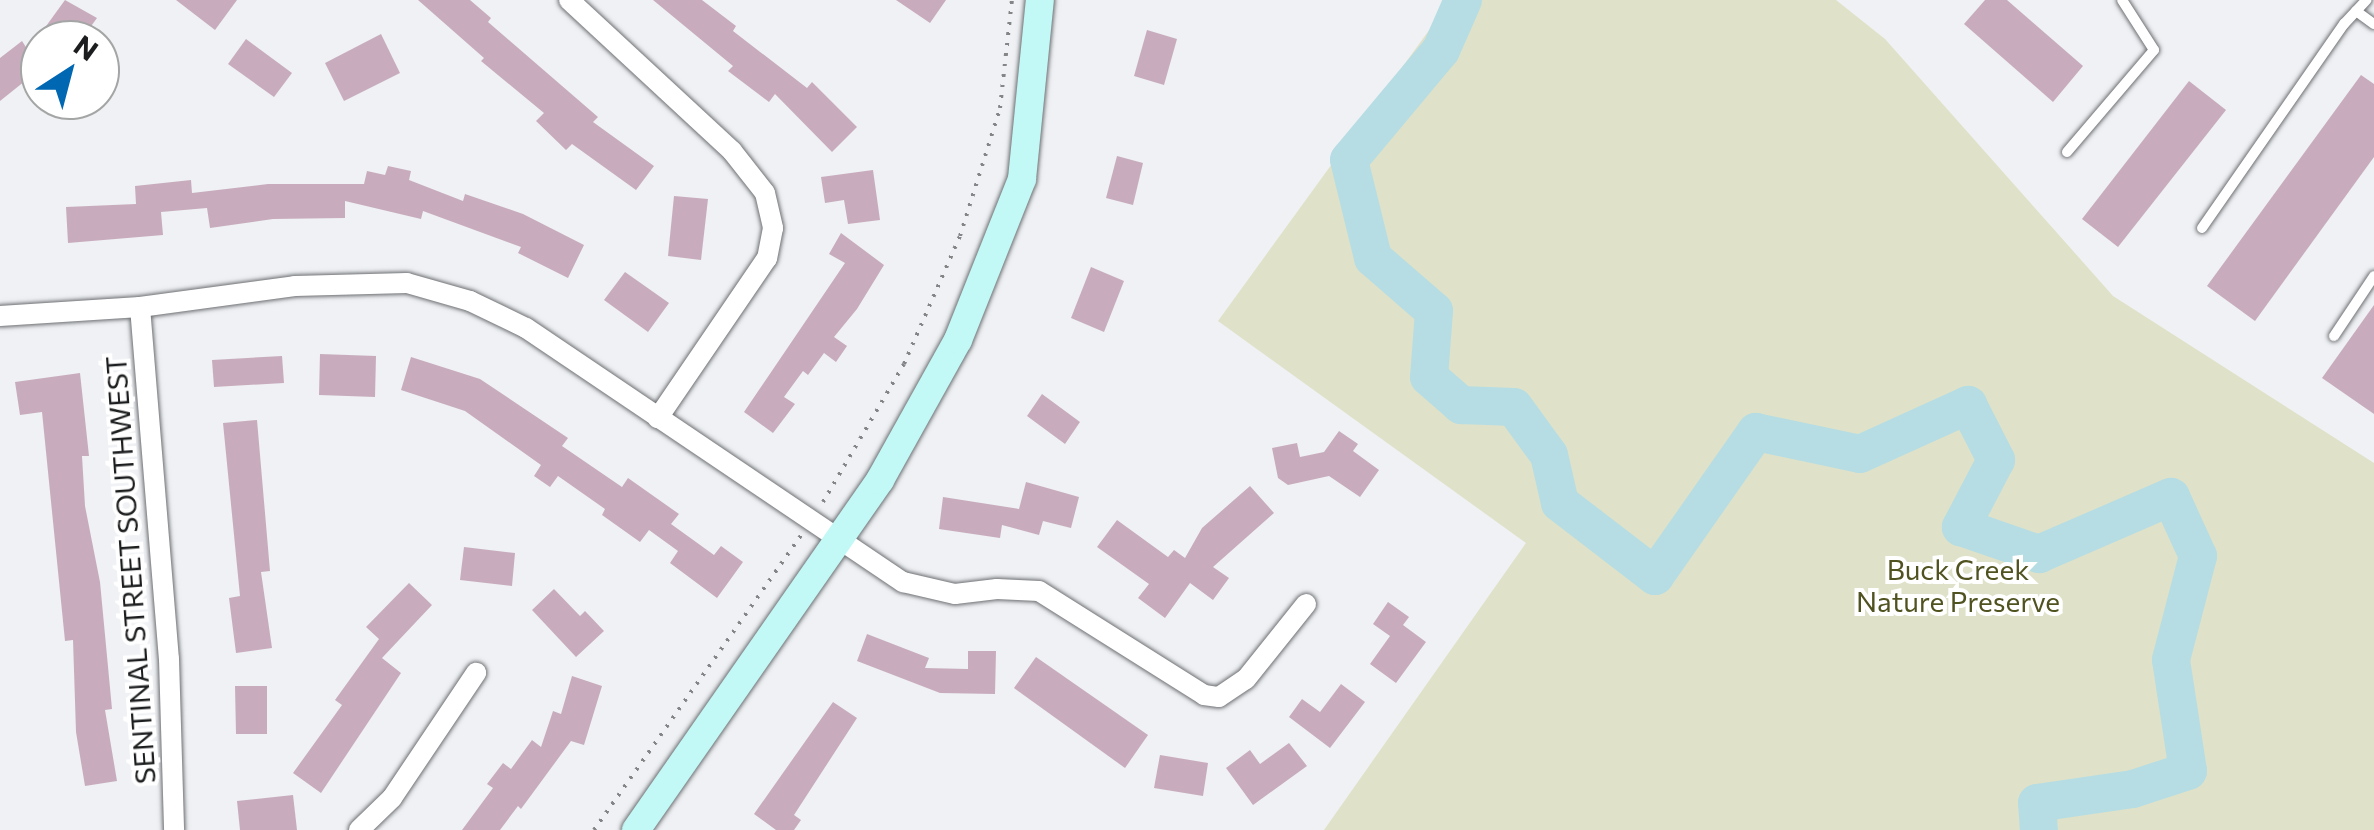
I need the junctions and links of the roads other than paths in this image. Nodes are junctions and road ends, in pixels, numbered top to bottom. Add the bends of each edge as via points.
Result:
1 (569, 0) edge
2 (1040, 0) edge
3 (2122, 0) edge
4 (2366, 0) edge
5 (2356, 11) junction
6 (2374, 24) edge
7 (2067, 152) dead end
8 (2202, 228) dead end
9 (2374, 276) edge
10 (140, 307) junction
11 (0, 316) edge
12 (2334, 336) dead end
13 (658, 418) junction
14 (838, 542) junction
15 (1306, 604) dead end
16 (476, 673) dead end
17 (174, 830) edge
18 (359, 830) edge
19 (636, 830) edge

1 - 13 street via 732,152 765,193 773,228 767,258
2 - 14 street via 1022,179 958,340
3 - 7 lane via 2154,50
4 - 5 lane
5 - 6 lane
5 - 8 lane
9 - 12 lane
10 - 11 street
10 - 13 street via 295,286 407,283 470,301 526,328
10 - 17 street, SENTINAL STREET SOUTHWEST via 169,658
13 - 14 street
14 - 15 street via 903,582 955,594 1039,591 1190,688 1219,698 1246,679
14 - 19 street
16 - 18 street via 392,798

